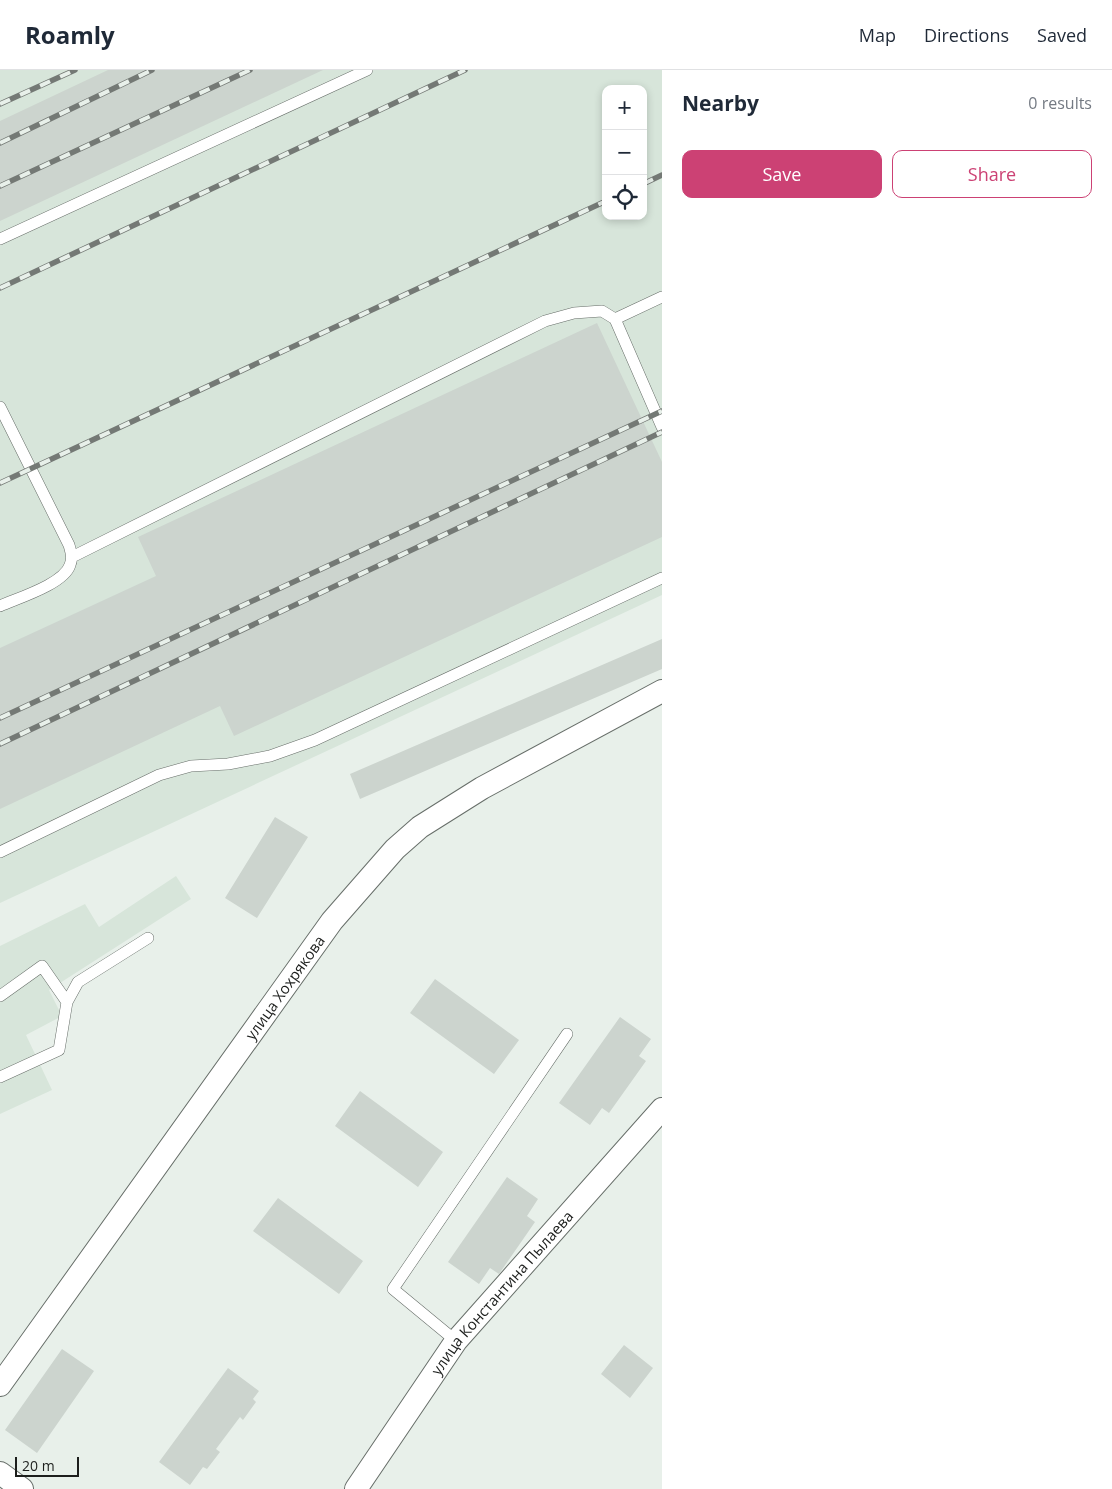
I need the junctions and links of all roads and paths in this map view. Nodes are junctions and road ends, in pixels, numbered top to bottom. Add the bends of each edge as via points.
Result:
1 (367, 70) edge
2 (0, 239) edge
3 (662, 297) edge
4 (615, 319) junction
5 (0, 407) edge
6 (662, 427) edge
7 (72, 557) junction
8 (662, 578) edge
9 (0, 606) edge
10 (662, 691) edge
11 (0, 852) edge
12 (148, 938) dead end
13 (0, 996) edge
14 (68, 1002) junction
15 (567, 1034) dead end
16 (0, 1077) edge
17 (662, 1108) edge
18 (456, 1341) junction
19 (0, 1385) edge
20 (0, 1472) edge
21 (22, 1489) edge
22 (356, 1489) edge

1 - 2 lane
3 - 4 lane
4 - 6 lane
4 - 7 lane via 602,311 574,313 545,322
5 - 7 lane
7 - 9 lane via 70,567 62,576
8 - 11 lane via 315,740 270,756 228,764 191,766 159,775
10 - 19 street, улица Хохрякова via 467,797 420,827 389,855 332,921
12 - 14 lane via 78,982
13 - 14 lane via 42,966
14 - 16 lane via 59,1050
15 - 18 lane via 393,1289
17 - 18 street, улица Константина Пылаева
18 - 22 street, улица Константина Пылаева
20 - 21 street

